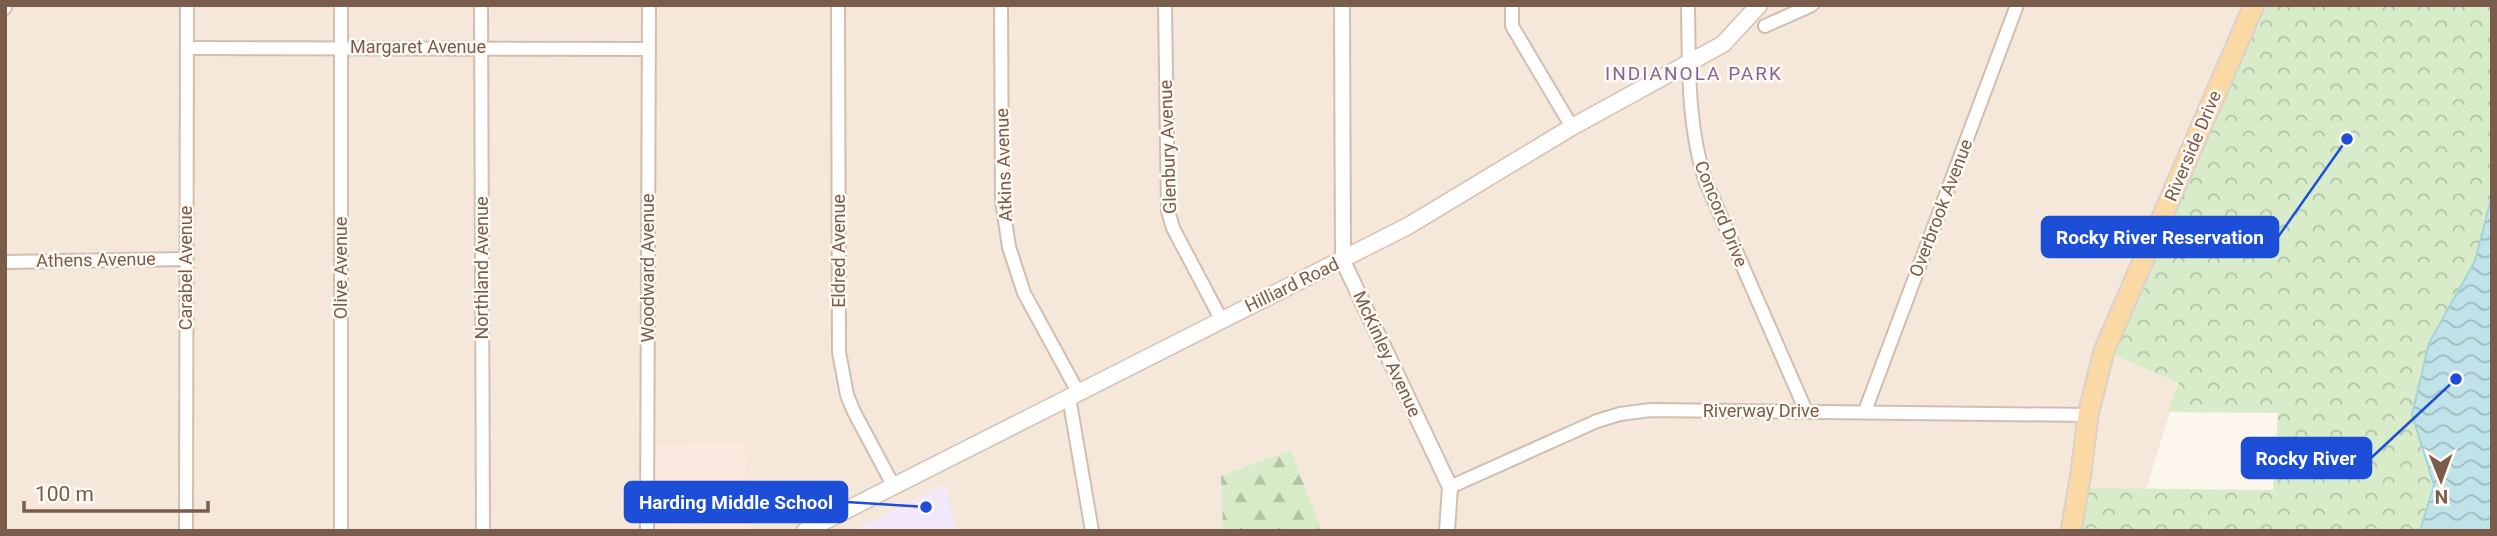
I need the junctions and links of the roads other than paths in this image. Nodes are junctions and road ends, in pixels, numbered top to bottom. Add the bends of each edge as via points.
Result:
1 (187, 5) edge
2 (341, 5) edge
3 (481, 5) edge
4 (649, 5) edge
5 (838, 5) edge
6 (1001, 5) edge
7 (1165, 5) edge
8 (1342, 5) edge
9 (1512, 5) edge
10 (1688, 5) edge
11 (1759, 5) edge
12 (1812, 5) edge
13 (2017, 5) edge
14 (2254, 5) edge
15 (1765, 26) dead end
16 (341, 47) junction
17 (481, 47) junction
18 (187, 48) junction
19 (649, 49) junction
20 (1689, 64) junction
21 (1572, 127) junction
22 (186, 258) junction
23 (1343, 261) junction
24 (5, 262) edge
25 (1222, 320) junction
26 (1073, 394) junction
27 (1806, 411) junction
28 (1865, 411) junction
29 (2088, 415) junction
30 (892, 485) junction
31 (1450, 487) junction
32 (186, 531) edge
33 (341, 531) edge
34 (483, 531) edge
35 (647, 531) edge
36 (805, 531) edge
37 (1093, 531) edge
38 (1447, 531) edge
39 (2071, 531) edge

1 - 18 street, Carabel Avenue
2 - 16 street, Olive Avenue
3 - 17 street, Northland Avenue
4 - 19 street, Woodward Avenue
5 - 30 street, Eldred Avenue via 839,352 847,395
6 - 26 street, Atkins Avenue via 1002,201 1009,247 1024,293
7 - 25 street, Glenbury Avenue via 1168,211
8 - 23 street, McKinley Avenue
9 - 21 street via 1512,26
10 - 20 street, Concord Drive
11 - 20 main road, Hilliard Road via 1723,44
12 - 15 street
13 - 28 street, Overbrook Avenue
14 - 29 main road, Riverside Drive via 2104,351
16 - 17 street, Margaret Avenue
16 - 18 street, Margaret Avenue
16 - 33 street, Olive Avenue
17 - 19 street, Margaret Avenue
17 - 34 street, Northland Avenue
18 - 22 street, Carabel Avenue
19 - 35 street, Woodward Avenue
20 - 21 main road, Hilliard Road
20 - 27 street, Concord Drive via 1693,129 1705,180
21 - 23 main road, Hilliard Road
22 - 24 street, Athens Avenue
22 - 32 street, Carabel Avenue
23 - 25 main road, Hilliard Road
23 - 31 street, McKinley Avenue
25 - 26 main road, Hilliard Road
26 - 30 main road, Hilliard Road
26 - 37 street, Atkins Avenue
27 - 28 street, Riverway Drive
27 - 31 street, Riverway Drive via 1620,414
28 - 29 street, Riverway Drive
29 - 39 main road, Riverside Drive
30 - 36 main road, Hilliard Road
31 - 38 street, McKinley Avenue

